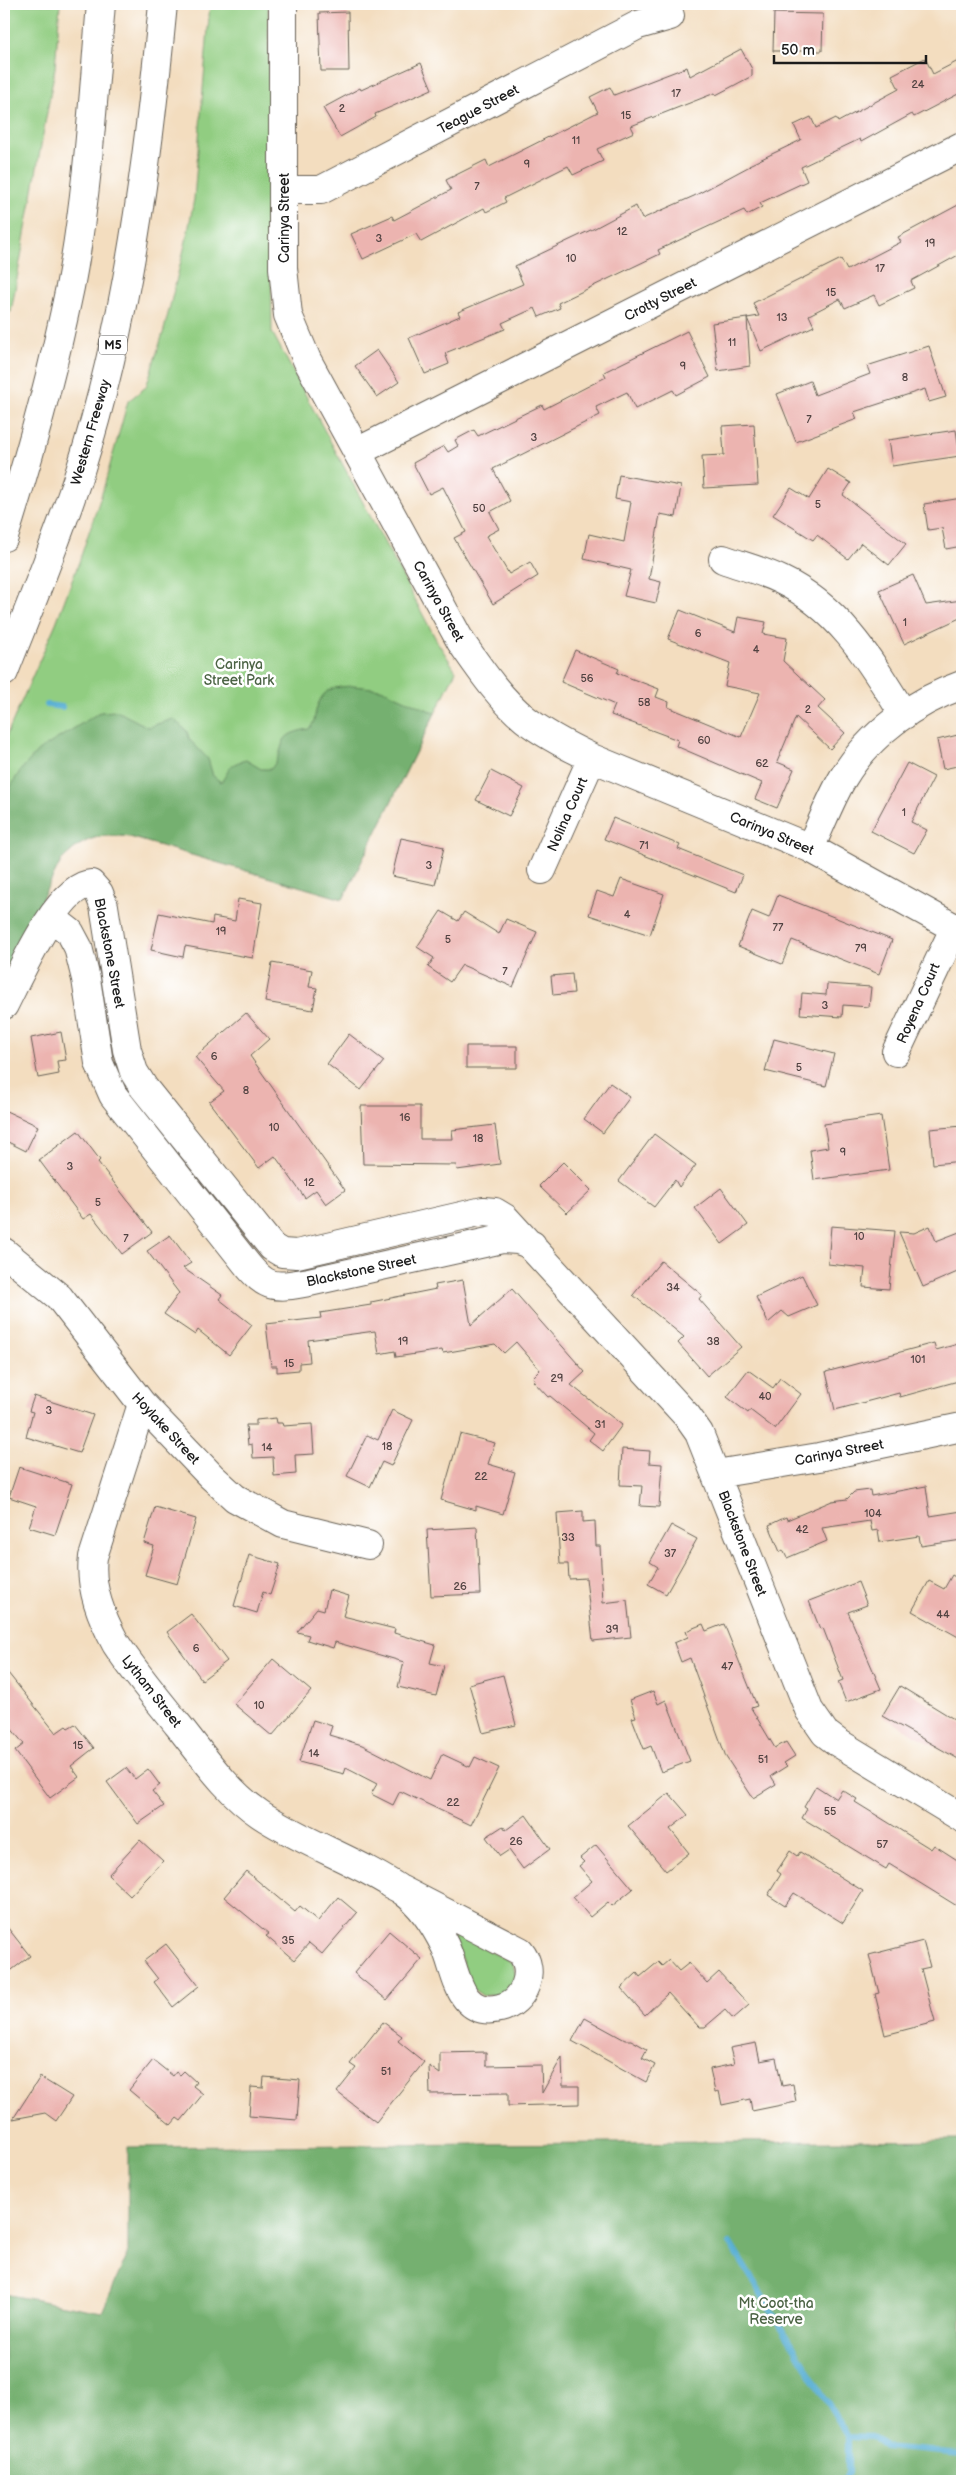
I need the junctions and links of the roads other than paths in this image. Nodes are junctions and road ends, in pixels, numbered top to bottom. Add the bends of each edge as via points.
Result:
1 (100, 4) edge
2 (163, 4) edge
3 (284, 4) edge
4 (670, 16) dead end
5 (962, 146) edge
6 (284, 190) junction
7 (357, 452) junction
8 (4, 537) edge
9 (723, 560) dead end
10 (4, 672) edge
11 (962, 685) edge
12 (904, 715) junction
13 (592, 758) junction
14 (810, 848) junction
15 (542, 870) dead end
16 (52, 918) junction
17 (958, 930) edge
18 (4, 1005) edge
19 (896, 1052) dead end
20 (532, 1245) junction
21 (4, 1252) edge
22 (142, 1404) junction
23 (962, 1427) edge
24 (716, 1474) junction
25 (368, 1545) dead end
26 (962, 1818) edge
27 (390, 1884) junction

1 - 8 main road via 82,213 70,287 45,392
2 - 10 main road, Western Freeway / M5 via 152,118 123,303 80,471
3 - 6 main road, Carinya Street
4 - 6 main road, Teague Street via 638,25 321,190
5 - 7 main road, Crotty Street
6 - 7 main road, Carinya Street via 283,268 288,315 307,360
7 - 13 main road, Carinya Street via 461,642 484,674 525,719
9 - 12 main road via 780,579 818,603 854,638
11 - 12 main road
12 - 14 main road via 876,736 859,755 843,778
13 - 14 main road, Carinya Street
13 - 15 main road, Nolina Court
14 - 17 main road, Carinya Street
16 - 18 main road
16 - 20 main road, Blackstone Street via 70,932 78,947 99,1063 113,1095 264,1283 278,1286 303,1283 502,1239
16 - 20 main road, Blackstone Street via 77,888 91,884 97,889 104,906 127,1050 134,1072 272,1247 282,1253 297,1254 488,1211 505,1218
17 - 19 main road, Royena Court
20 - 24 main road, Blackstone Street via 687,1416 699,1433
21 - 22 main road, Hoylake Street via 59,1297
22 - 25 main road, Hoylake Street via 211,1476 248,1507 298,1529
22 - 27 main road, Lytham Street via 93,1557 94,1585 108,1628 126,1660 242,1800 274,1823
23 - 24 main road, Carinya Street via 819,1457
24 - 26 main road, Blackstone Street via 809,1710 818,1724 837,1742
27 - 27 main road, Lytham Street via 520,1951 527,1971 525,1987 519,1998 498,2009 482,2008 467,2000 459,1988 445,1946 430,1920 413,1900

